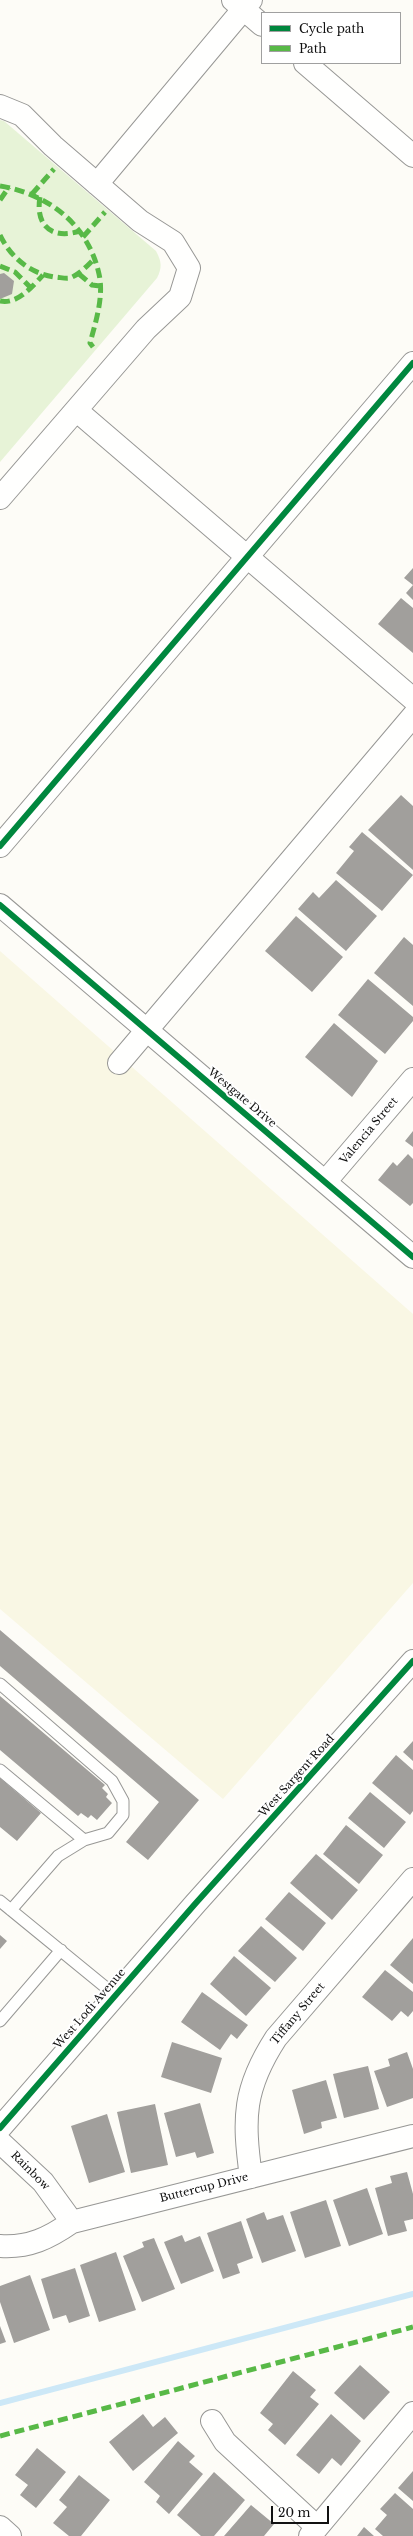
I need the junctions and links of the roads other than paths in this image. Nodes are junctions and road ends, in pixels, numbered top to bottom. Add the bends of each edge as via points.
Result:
1 (242, 3) edge
2 (261, 24) edge
3 (307, 64) edge
4 (0, 106) edge
5 (413, 156) edge
6 (97, 184) junction
7 (413, 363) edge
8 (76, 410) junction
9 (0, 498) edge
10 (248, 556) junction
11 (413, 699) edge
12 (413, 716) edge
13 (0, 846) edge
14 (0, 905) edge
15 (147, 1031) junction
16 (119, 1063) dead end
17 (413, 1079) edge
18 (325, 1182) junction
19 (413, 1257) edge
20 (413, 1661) edge
21 (0, 1684) edge
22 (0, 1770) edge
23 (84, 1840) junction
24 (413, 1880) edge
25 (0, 1901) edge
26 (195, 1904) joint
27 (11, 1910) junction
28 (61, 1950) junction
29 (115, 1995) junction
30 (0, 2022) edge
31 (0, 2128) edge
32 (413, 2136) edge
33 (0, 2142) edge
34 (252, 2177) junction
35 (72, 2222) junction
36 (0, 2246) edge
37 (413, 2414) edge
38 (212, 2421) dead end
39 (0, 2527) edge
40 (314, 2532) edge
41 (10, 2536) edge

1 - 2 street
1 - 6 street
3 - 5 street
4 - 6 street via 22,115
6 - 8 street via 140,221 173,242 189,268 180,297 146,329
7 - 10 street
8 - 9 street
8 - 10 street
10 - 11 street
10 - 13 street
12 - 15 street
14 - 15 street, Westgate Drive
15 - 16 street
15 - 18 street, Westgate Drive
17 - 18 street, Valencia Street
18 - 19 street, Westgate Drive
20 - 26 street, West Sargent Road
21 - 23 lane via 112,1781 123,1801 123,1814 108,1833
22 - 23 lane
23 - 27 lane via 58,1856
24 - 34 street, Tiffany Street via 276,2038 266,2054 249,2097 245,2131
25 - 27 lane
26 - 29 street, West Lodi Avenue
27 - 28 lane
28 - 29 lane
28 - 30 lane
29 - 31 street, West Lodi Avenue
32 - 34 street, Buttercup Drive
33 - 35 street, Rainbow via 43,2182
34 - 35 street, Buttercup Drive
35 - 36 street, Buttercup Drive via 49,2238 14,2247
37 - 40 street
38 - 40 street via 225,2442
39 - 41 street

